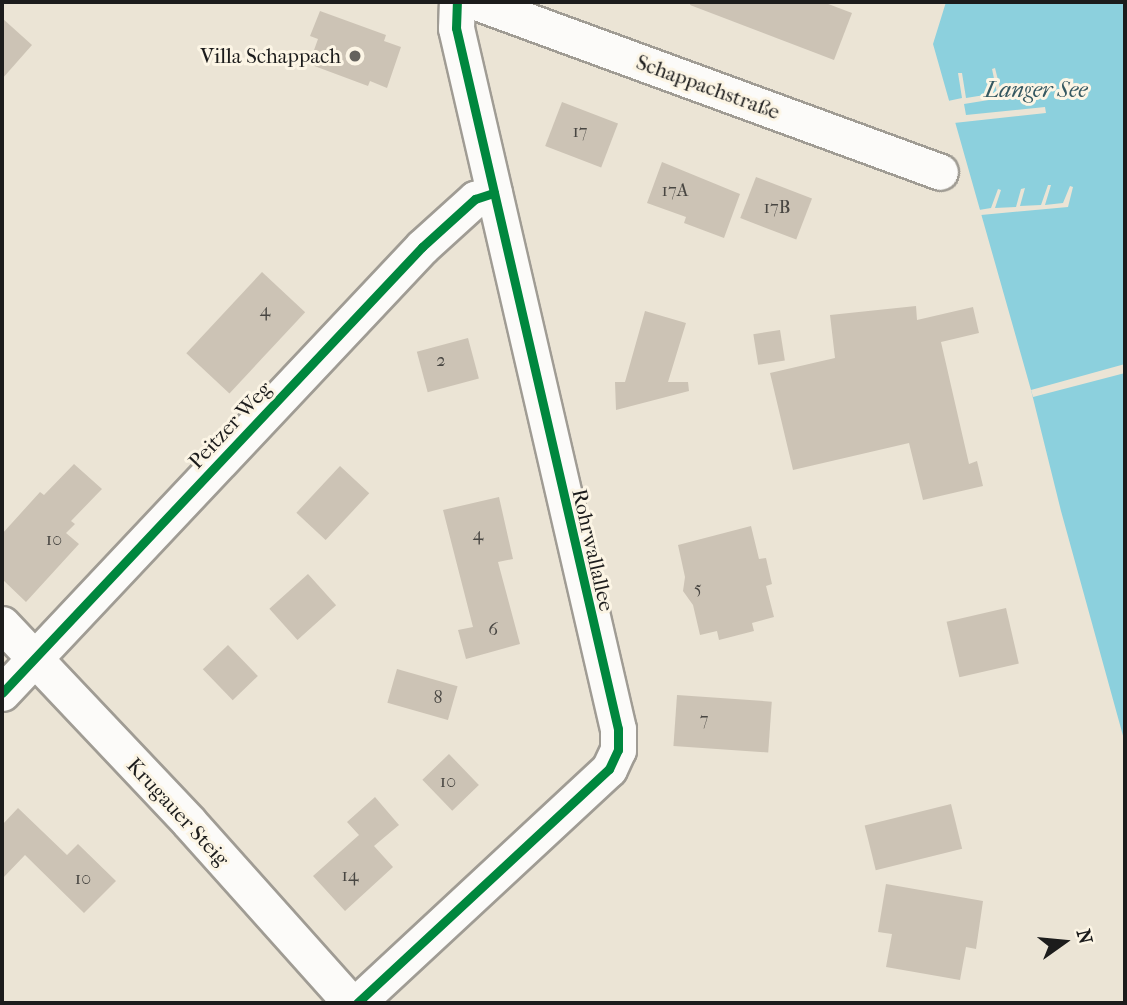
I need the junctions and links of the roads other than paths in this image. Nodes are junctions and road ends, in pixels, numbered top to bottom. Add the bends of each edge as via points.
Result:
1 (457, 2) edge
2 (476, 2) edge
3 (940, 173) dead end
4 (494, 193) junction
5 (2, 624) edge
6 (34, 658) junction
7 (2, 693) edge
8 (351, 1003) edge
9 (358, 1003) edge

1 - 4 street, Rohrwallallee via 456,28
2 - 3 street, Schappachstraße
4 - 6 street, Peitzer Weg via 475,199 422,247
4 - 9 street, Rohrwallallee via 618,729 618,750 609,769
5 - 6 street, Krugauer Steig
6 - 7 street, Peitzer Weg
6 - 8 street, Krugauer Steig

